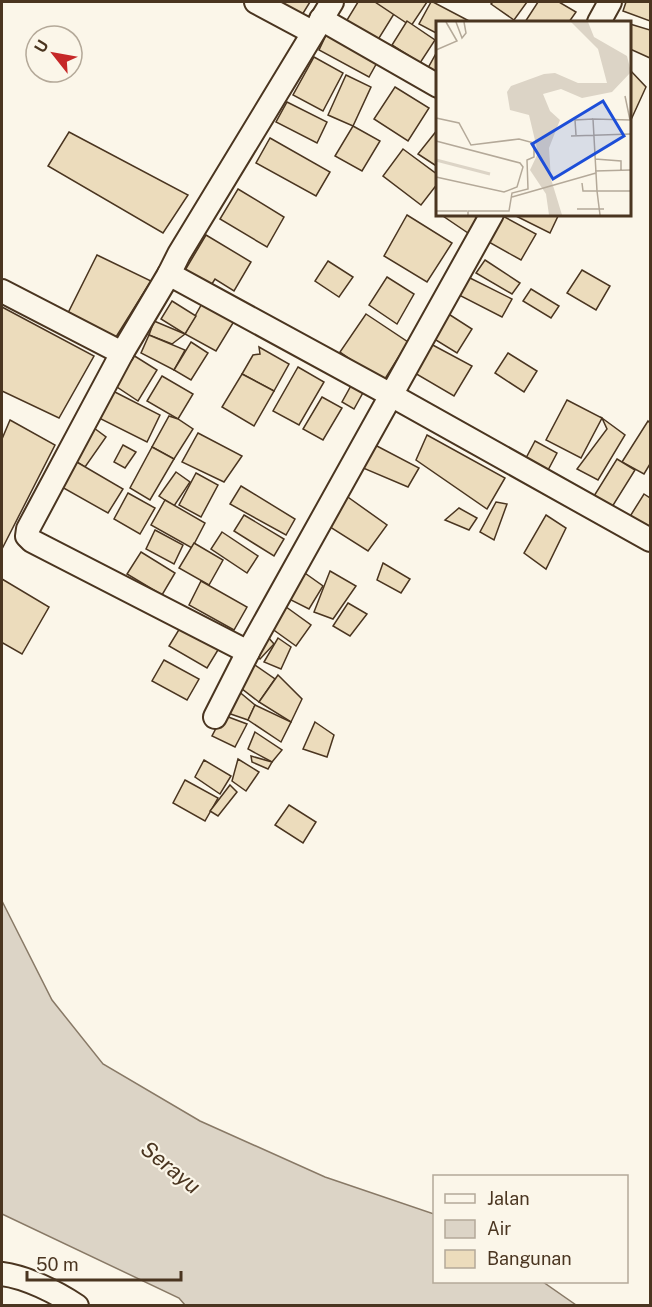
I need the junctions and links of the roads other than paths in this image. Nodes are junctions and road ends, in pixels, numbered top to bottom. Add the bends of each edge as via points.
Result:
1 (256, 2) edge
2 (610, 2) edge
3 (322, 18) edge
4 (600, 21) edge
5 (436, 85) edge
6 (491, 216) edge
7 (169, 274) junction
8 (2, 291) edge
9 (122, 353) junction
10 (391, 394) junction
11 (651, 540) edge
12 (248, 652) junction
13 (215, 717) dead end
14 (2, 1274) edge
15 (77, 1305) edge

1 - 3 street
2 - 4 street
3 - 5 street
3 - 7 street
6 - 10 street
7 - 9 street
7 - 10 street
8 - 9 street
9 - 12 street via 27,536
10 - 11 street
10 - 12 street
12 - 13 street
14 - 15 street via 15,1276

